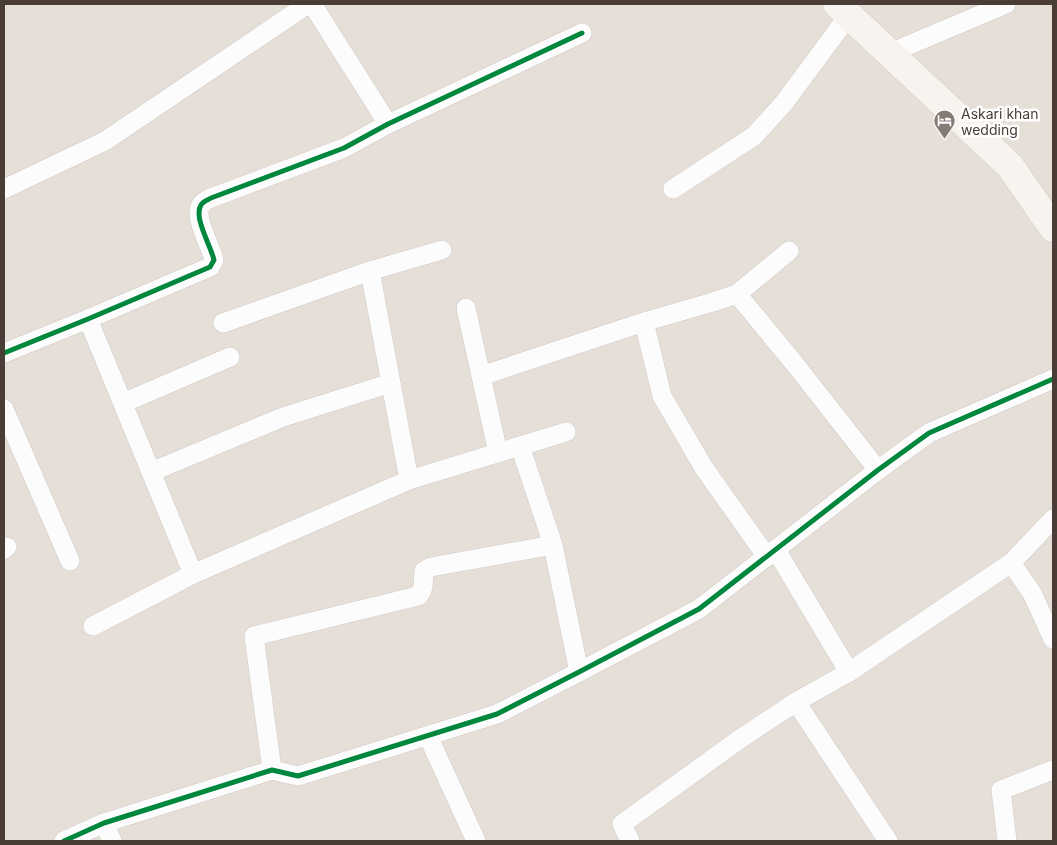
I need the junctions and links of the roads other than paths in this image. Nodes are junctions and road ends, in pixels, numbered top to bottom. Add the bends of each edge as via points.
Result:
1 (308, 4) edge
2 (312, 4) edge
3 (1006, 4) edge
4 (843, 10) edge
5 (582, 33) dead end
6 (890, 53) junction
7 (388, 124) junction
8 (4, 189) edge
9 (672, 189) dead end
10 (1053, 228) edge
11 (442, 250) dead end
12 (788, 251) dead end
13 (370, 271) junction
14 (737, 294) junction
15 (466, 308) dead end
16 (88, 319) junction
17 (644, 322) junction
18 (223, 323) dead end
19 (4, 353) edge
20 (230, 357) dead end
21 (481, 376) junction
22 (1053, 379) edge
23 (391, 383) junction
24 (123, 403) junction
25 (4, 409) edge
26 (566, 432) dead end
27 (520, 446) junction
28 (498, 453) junction
29 (878, 470) junction
30 (151, 472) junction
31 (409, 480) junction
32 (1053, 519) edge
33 (553, 545) junction
34 (772, 553) junction
35 (70, 561) dead end
36 (1011, 563) junction
37 (193, 574) junction
38 (93, 626) dead end
39 (1053, 639) edge
40 (579, 672) junction
41 (849, 672) junction
42 (796, 702) junction
43 (428, 736) junction
44 (272, 770) junction
45 (1053, 770) edge
46 (104, 823) junction
47 (64, 841) edge
48 (112, 841) edge
49 (476, 841) edge
50 (630, 841) edge
51 (888, 841) edge
52 (1008, 841) edge

1 - 8 street via 104,142
2 - 7 street
3 - 6 street
4 - 6 main road
4 - 9 street via 784,103 754,136
5 - 7 street
6 - 10 main road via 1010,166
7 - 16 street via 344,148 202,203 200,221 214,260 210,266
11 - 13 street
12 - 14 street
13 - 18 street
13 - 23 street
14 - 17 street
14 - 29 street
15 - 21 street
16 - 19 street
16 - 24 street
17 - 21 street
17 - 34 street via 662,396 704,468
20 - 24 street
21 - 28 street
22 - 29 street via 929,433
23 - 30 street via 283,417
23 - 31 street
24 - 30 street
25 - 35 street
26 - 27 street
27 - 28 street
27 - 33 street
28 - 31 street
29 - 34 street
30 - 37 street
31 - 37 street
32 - 36 street
33 - 40 street
33 - 44 street via 431,567 424,571 423,590 418,596 254,636
34 - 40 street via 699,609
34 - 41 street
36 - 39 street via 1032,593
36 - 41 street
37 - 38 street
40 - 43 street via 497,714
41 - 42 street
42 - 50 street via 622,824
42 - 51 street
43 - 44 street via 298,776
43 - 49 street
44 - 46 street
45 - 52 street via 1001,790
46 - 47 street
46 - 48 street

